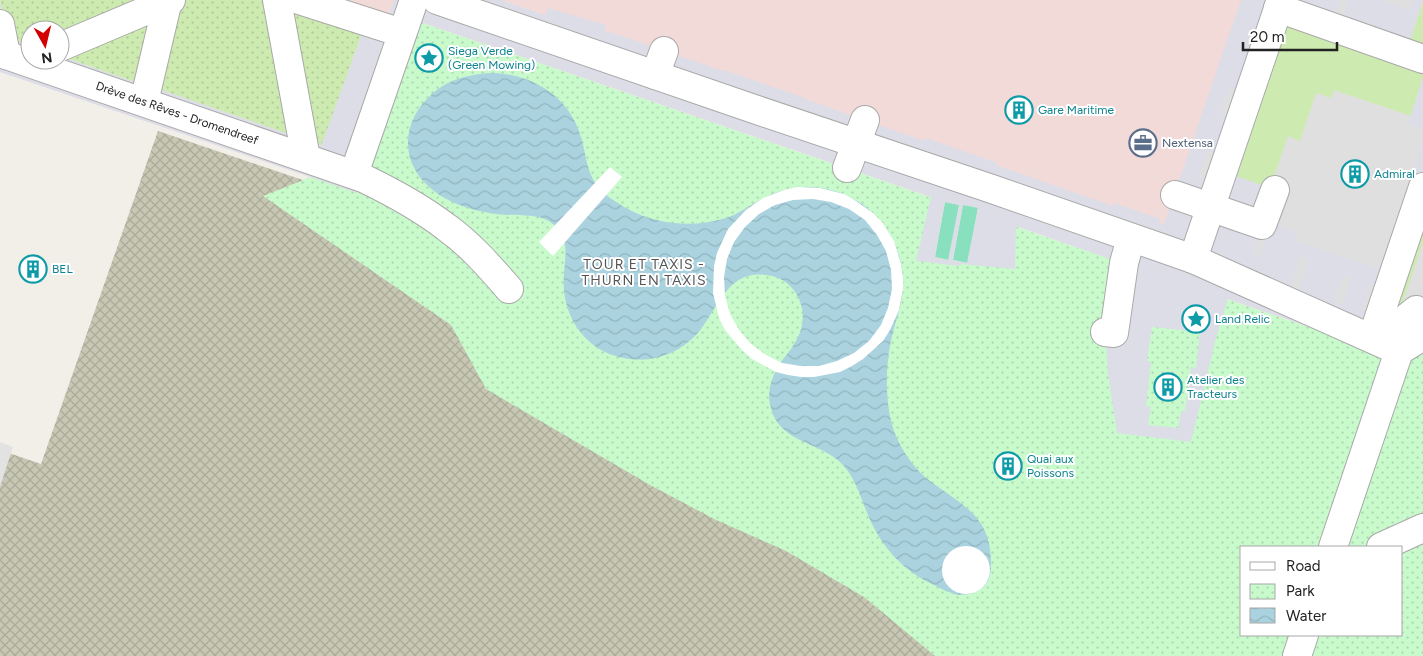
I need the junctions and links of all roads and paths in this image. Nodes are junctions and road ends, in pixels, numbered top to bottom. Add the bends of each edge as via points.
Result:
1 (169, 0) edge
2 (296, 0) edge
3 (414, 0) edge
4 (437, 0) edge
5 (1292, 6) edge
6 (0, 24) edge
7 (402, 33) junction
8 (70, 43) edge
9 (10, 56) edge
10 (1423, 59) edge
11 (144, 102) junction
12 (306, 158) junction
13 (354, 174) junction
14 (1423, 187) edge
15 (1275, 190) dead end
16 (1175, 195) dead end
17 (1210, 207) junction
18 (1131, 238) junction
19 (1192, 259) junction
20 (509, 289) dead end
21 (1416, 310) dead end
22 (1105, 332) dead end
23 (1423, 336) edge
24 (1383, 343) junction
25 (1423, 528) edge
26 (1333, 546) edge
27 (1383, 546) edge
28 (1304, 636) edge
29 (1296, 656) edge

1 - 8 street
1 - 11 street
2 - 7 street
2 - 12 street
3 - 7 street
4 - 18 street via 659,63 856,144 1051,197
5 - 10 street
5 - 17 street
6 - 9 street
7 - 13 street
9 - 11 street, Drève des Rêves - Dromendreef
11 - 12 street, Drève des Rêves - Dromendreef
12 - 13 street, Drève des Rêves - Dromendreef
13 - 20 street, Drève des Rêves - Dromendreef via 404,198 447,227
14 - 24 street
15 - 17 street via 1262,225
16 - 17 street
17 - 19 street
18 - 19 street
18 - 22 street via 1114,333
19 - 24 street
21 - 24 street
23 - 24 street
24 - 26 street
25 - 27 street
28 - 29 street

